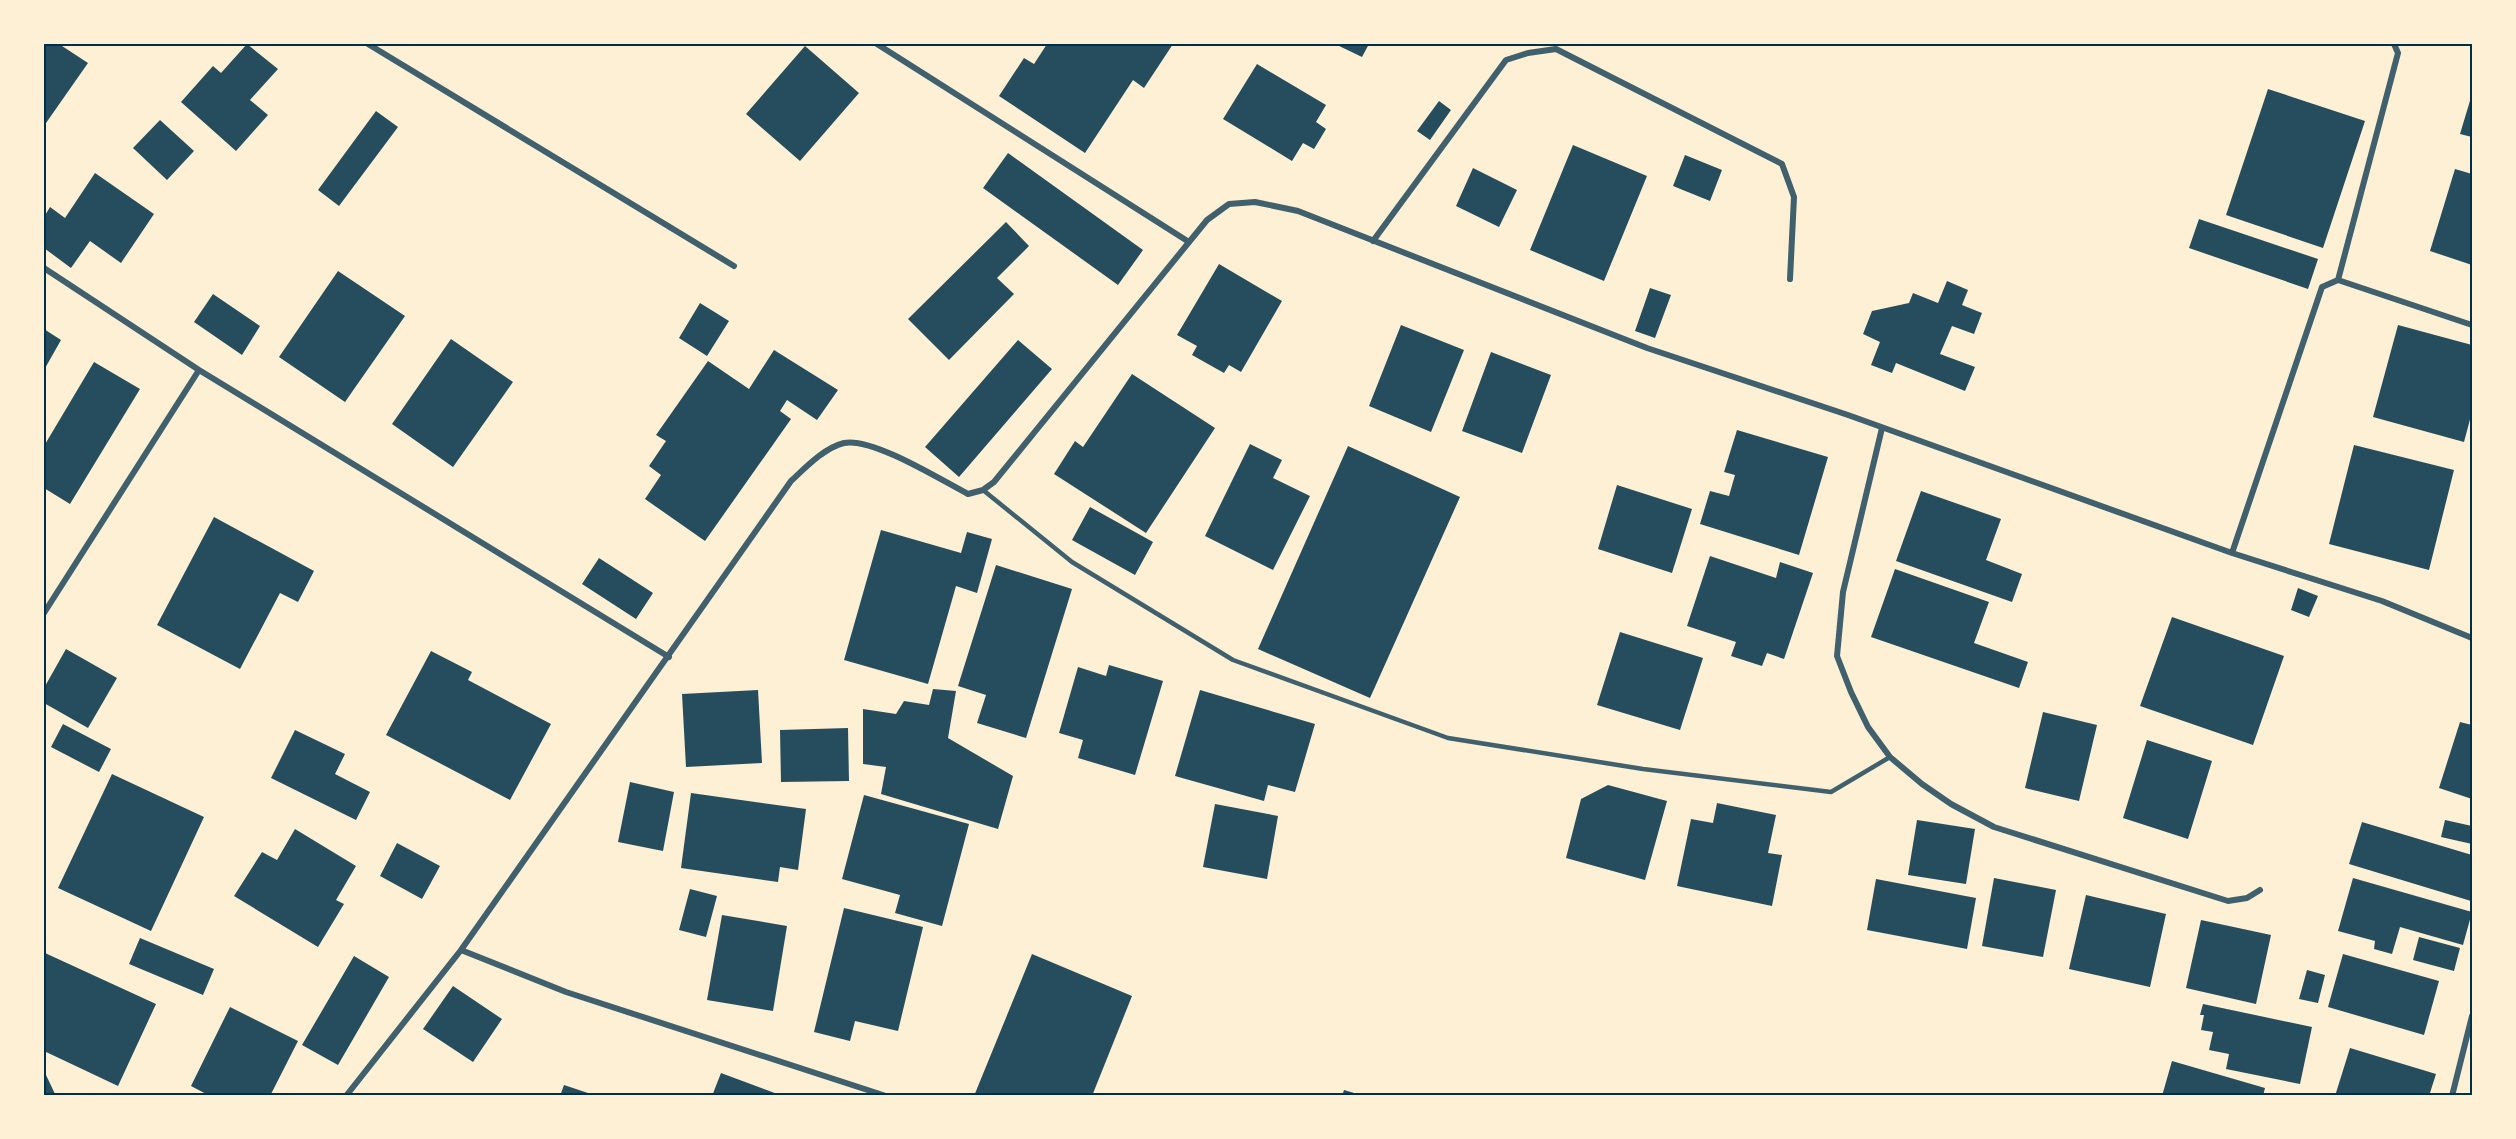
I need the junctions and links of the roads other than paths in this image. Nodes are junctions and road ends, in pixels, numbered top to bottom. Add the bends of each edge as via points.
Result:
1 (368, 44) edge
2 (877, 44) edge
3 (2394, 44) edge
4 (1373, 241) junction
5 (1189, 242) junction
6 (734, 266) dead end
7 (44, 268) edge
8 (1790, 279) dead end
9 (2338, 280) junction
10 (2472, 325) edge
11 (199, 370) junction
12 (1882, 428) junction
13 (983, 490) junction
14 (2232, 553) junction
15 (44, 613) edge
16 (2472, 638) edge
17 (669, 657) junction
18 (1890, 757) junction
19 (2260, 890) dead end
20 (461, 950) junction
21 (2472, 1016) edge
22 (346, 1095) edge
23 (886, 1095) edge
24 (2452, 1095) edge

1 - 6 street
2 - 5 street
3 - 9 street via 2398,53
4 - 5 street via 1298,211 1255,202 1229,204 1207,220
4 - 8 street via 1506,60 1556,49 1782,164 1794,197
4 - 12 street via 1647,348
5 - 13 street via 994,482
7 - 11 street
9 - 10 street
9 - 14 street via 2322,287 2314,304
11 - 15 street
11 - 17 street
12 - 14 street
12 - 18 street via 1843,592 1837,656 1868,727
13 - 17 street via 968,494 870,444 844,443 819,456 791,481
13 - 18 lane via 1072,562 1233,660 1448,738 1643,769 1831,792
14 - 16 street via 2382,602
17 - 20 street
18 - 19 street via 1951,804 1994,827 2228,901 2247,898
20 - 22 street
20 - 23 street via 566,992
21 - 24 street

